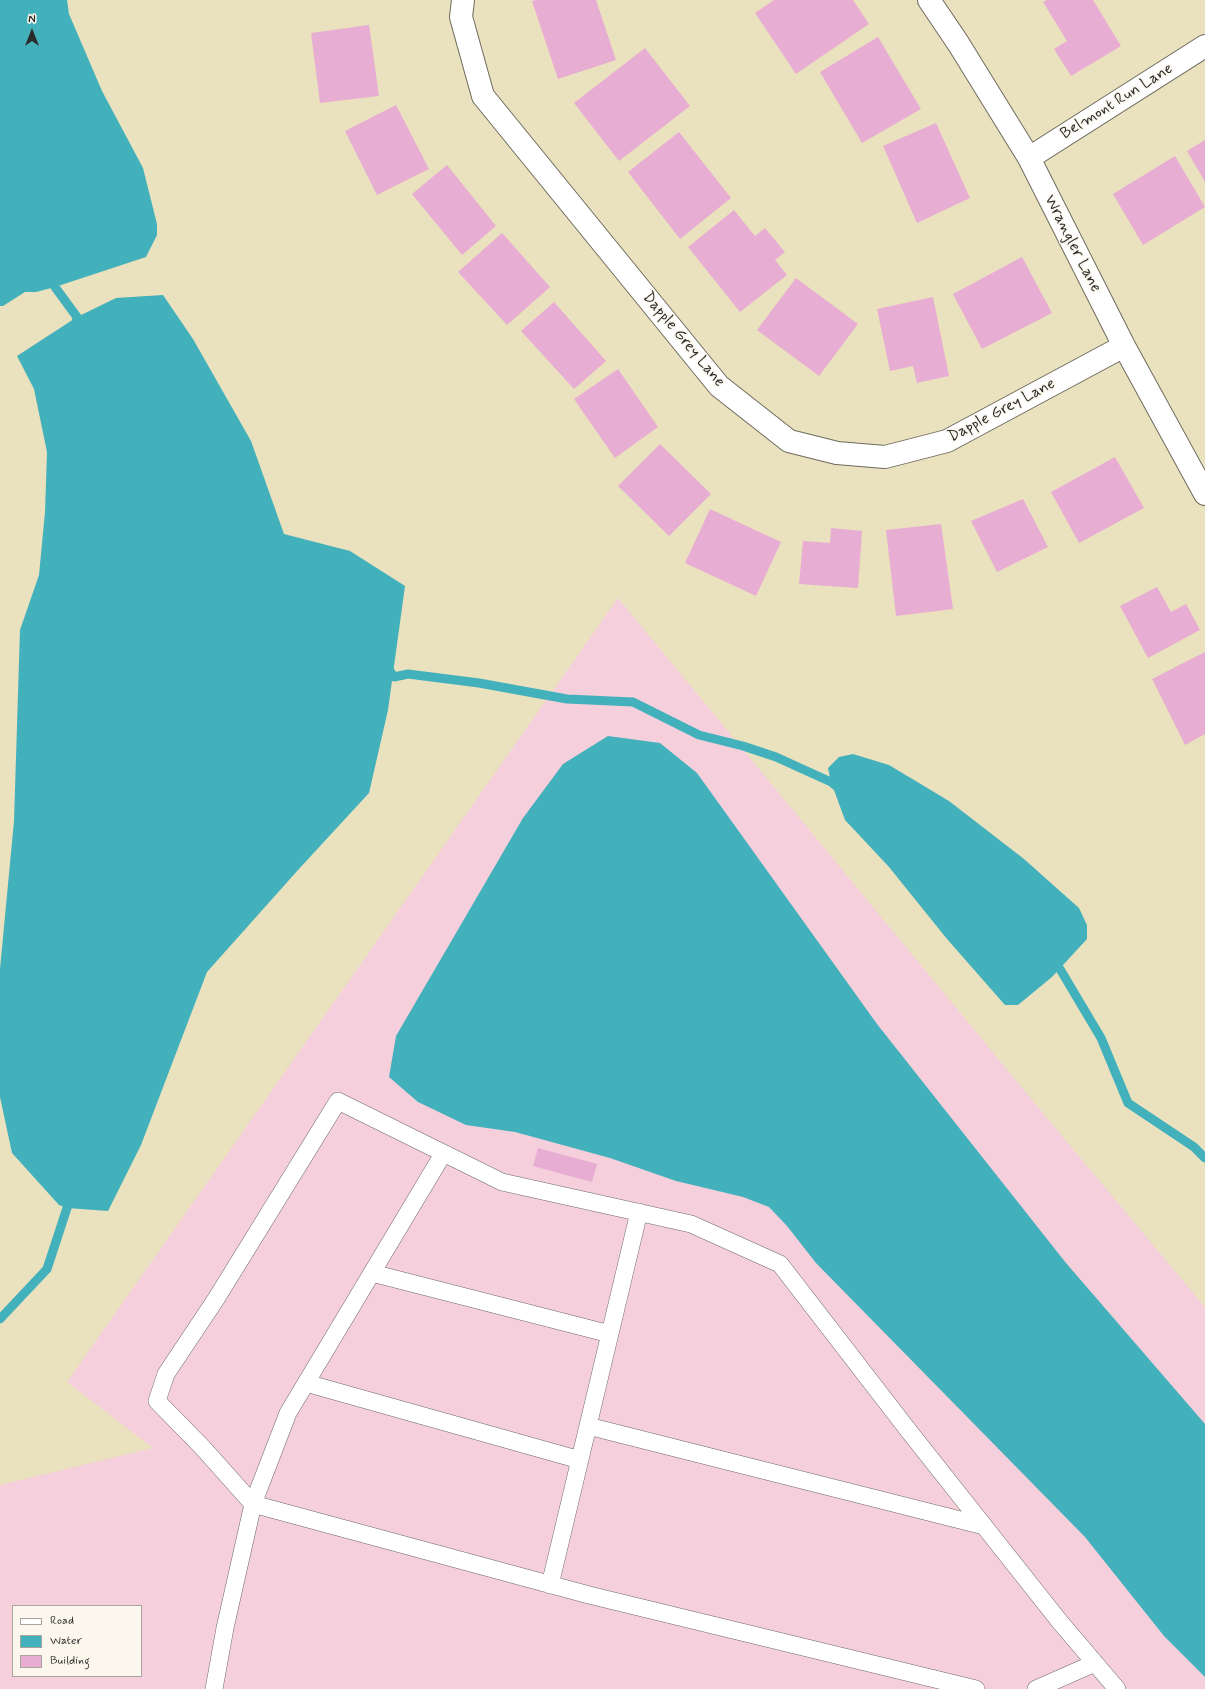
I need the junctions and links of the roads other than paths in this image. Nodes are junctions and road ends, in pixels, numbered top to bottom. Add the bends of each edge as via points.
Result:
1 (463, 0) edge
2 (929, 0) edge
3 (1205, 46) edge
4 (1029, 158) junction
5 (1124, 346) junction
6 (1205, 494) edge
7 (443, 1154) junction
8 (639, 1212) junction
9 (372, 1273) junction
10 (610, 1334) junction
11 (306, 1383) junction
12 (588, 1426) junction
13 (580, 1460) junction
14 (253, 1504) junction
15 (984, 1526) junction
16 (550, 1585) junction
17 (1095, 1663) junction
18 (214, 1689) edge
19 (976, 1689) edge
20 (1036, 1689) edge
21 (1117, 1689) edge

1 - 5 street, Dapple Grey Lane via 461,17 483,96 719,386 789,441 837,453 885,457 947,441
2 - 4 street, Wrangler Lane
3 - 4 street, Belmont Run Lane
4 - 5 street, Wrangler Lane
5 - 6 street, Wrangler Lane
7 - 8 lane via 502,1182
7 - 9 lane
7 - 14 lane via 338,1101 216,1299 166,1374 157,1401
8 - 10 lane
8 - 15 lane via 691,1224 780,1264
9 - 10 lane
9 - 11 lane
10 - 12 lane
11 - 13 lane
11 - 14 lane via 288,1413
12 - 13 lane
12 - 15 lane
13 - 16 lane
14 - 16 lane
14 - 18 lane
15 - 17 lane
16 - 19 lane
17 - 20 lane
17 - 21 lane

